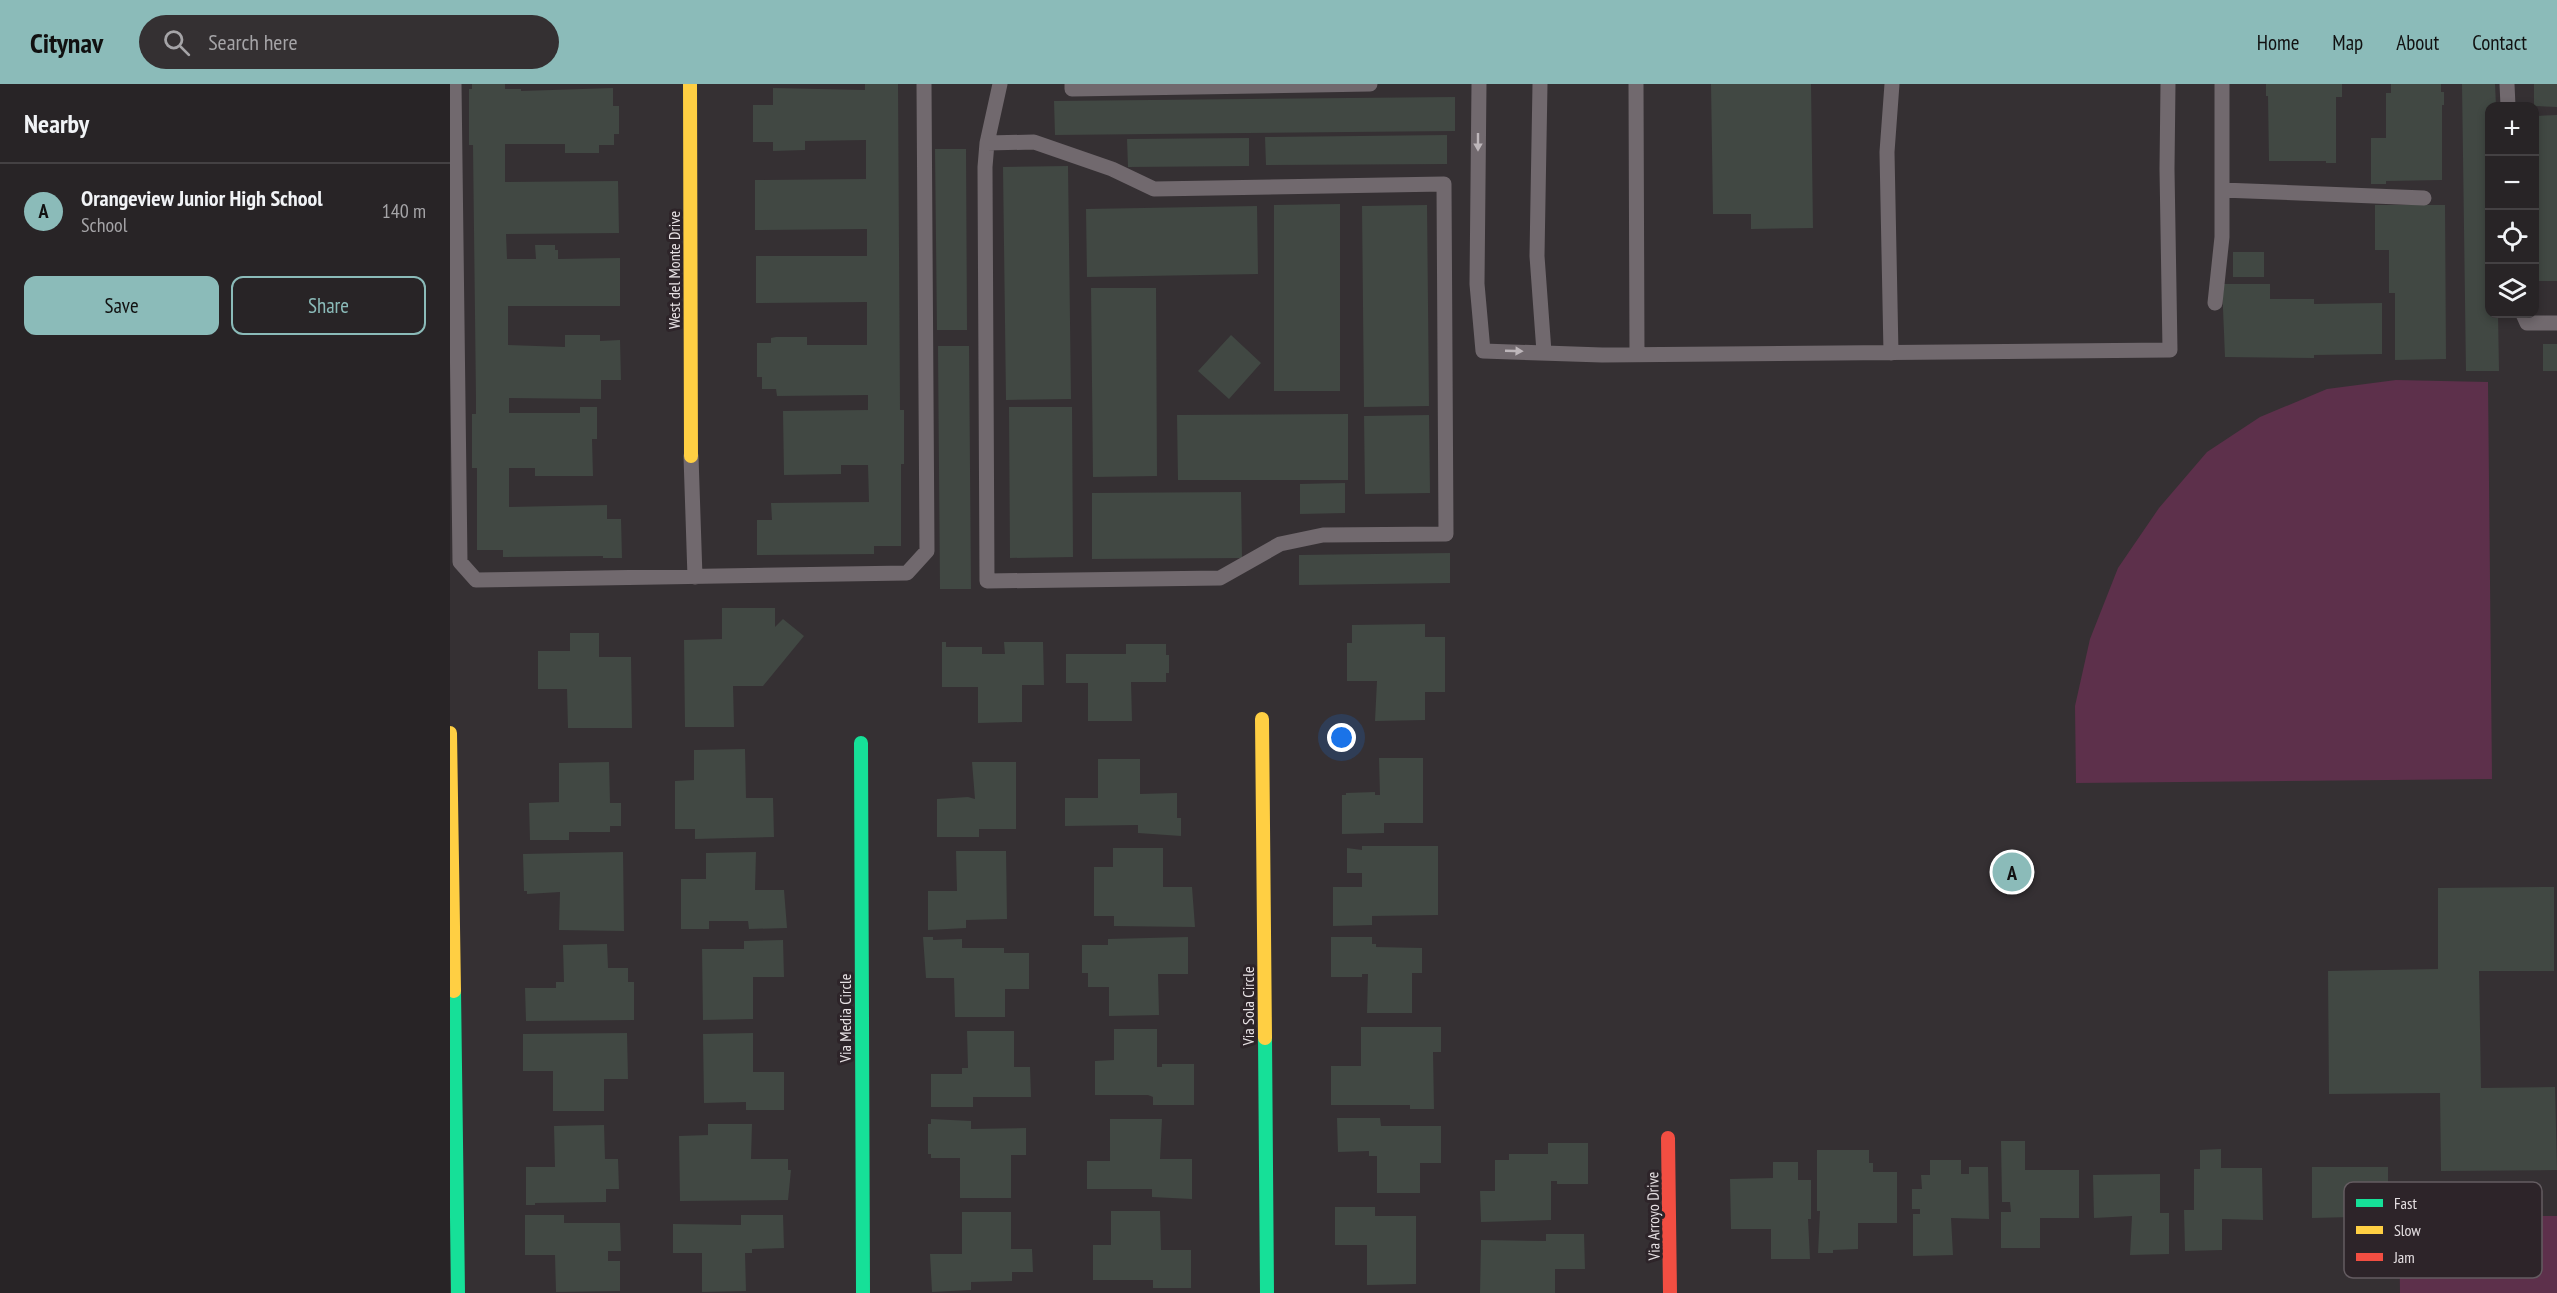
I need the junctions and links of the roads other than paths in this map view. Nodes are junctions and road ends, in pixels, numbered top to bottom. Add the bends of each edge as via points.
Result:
1 (454, 84) edge
2 (690, 84) edge
3 (924, 84) edge
4 (1000, 84) edge
5 (1072, 84) edge
6 (1370, 84) edge
7 (1479, 84) edge
8 (1540, 84) edge
9 (1636, 84) edge
10 (1892, 84) edge
11 (2168, 84) edge
12 (2222, 84) edge
13 (2507, 84) edge
14 (2508, 102) edge
15 (987, 143) junction
16 (2222, 190) junction
17 (2424, 198) dead end
18 (2215, 303) dead end
19 (2525, 318) edge
20 (2557, 323) edge
21 (1544, 352) junction
22 (1891, 353) junction
23 (1637, 354) junction
24 (691, 456) joint
25 (695, 577) junction
26 (1262, 719) dead end
27 (450, 733) edge
28 (861, 743) dead end
29 (1668, 1138) dead end
30 (458, 1293) edge
31 (863, 1293) edge
32 (1266, 1293) edge
33 (1670, 1293) edge

1 - 25 lane via 460,562 476,580
2 - 24 street, West del Monte Drive
3 - 25 lane via 927,551 908,573
4 - 15 lane
5 - 6 lane via 1072,89 1082,89
7 -> 21 lane via 1477,284 1483,351
8 - 21 lane via 1537,256
9 - 23 lane
10 - 22 lane via 1887,152
11 - 22 lane via 2170,350
12 - 16 lane
13 - 14 lane
15 - 15 lane via 987,581 1220,578 1280,544 1323,535 1446,534 1444,184 1154,189 1112,169 1035,142
16 - 17 lane
16 - 18 lane
19 - 20 lane via 2528,323
21 - 23 lane
22 - 23 lane
24 - 25 lane
26 - 32 street, Via Sola Circle
27 - 30 street
28 - 31 street, Via Media Circle
29 - 33 street, Via Arroyo Drive

